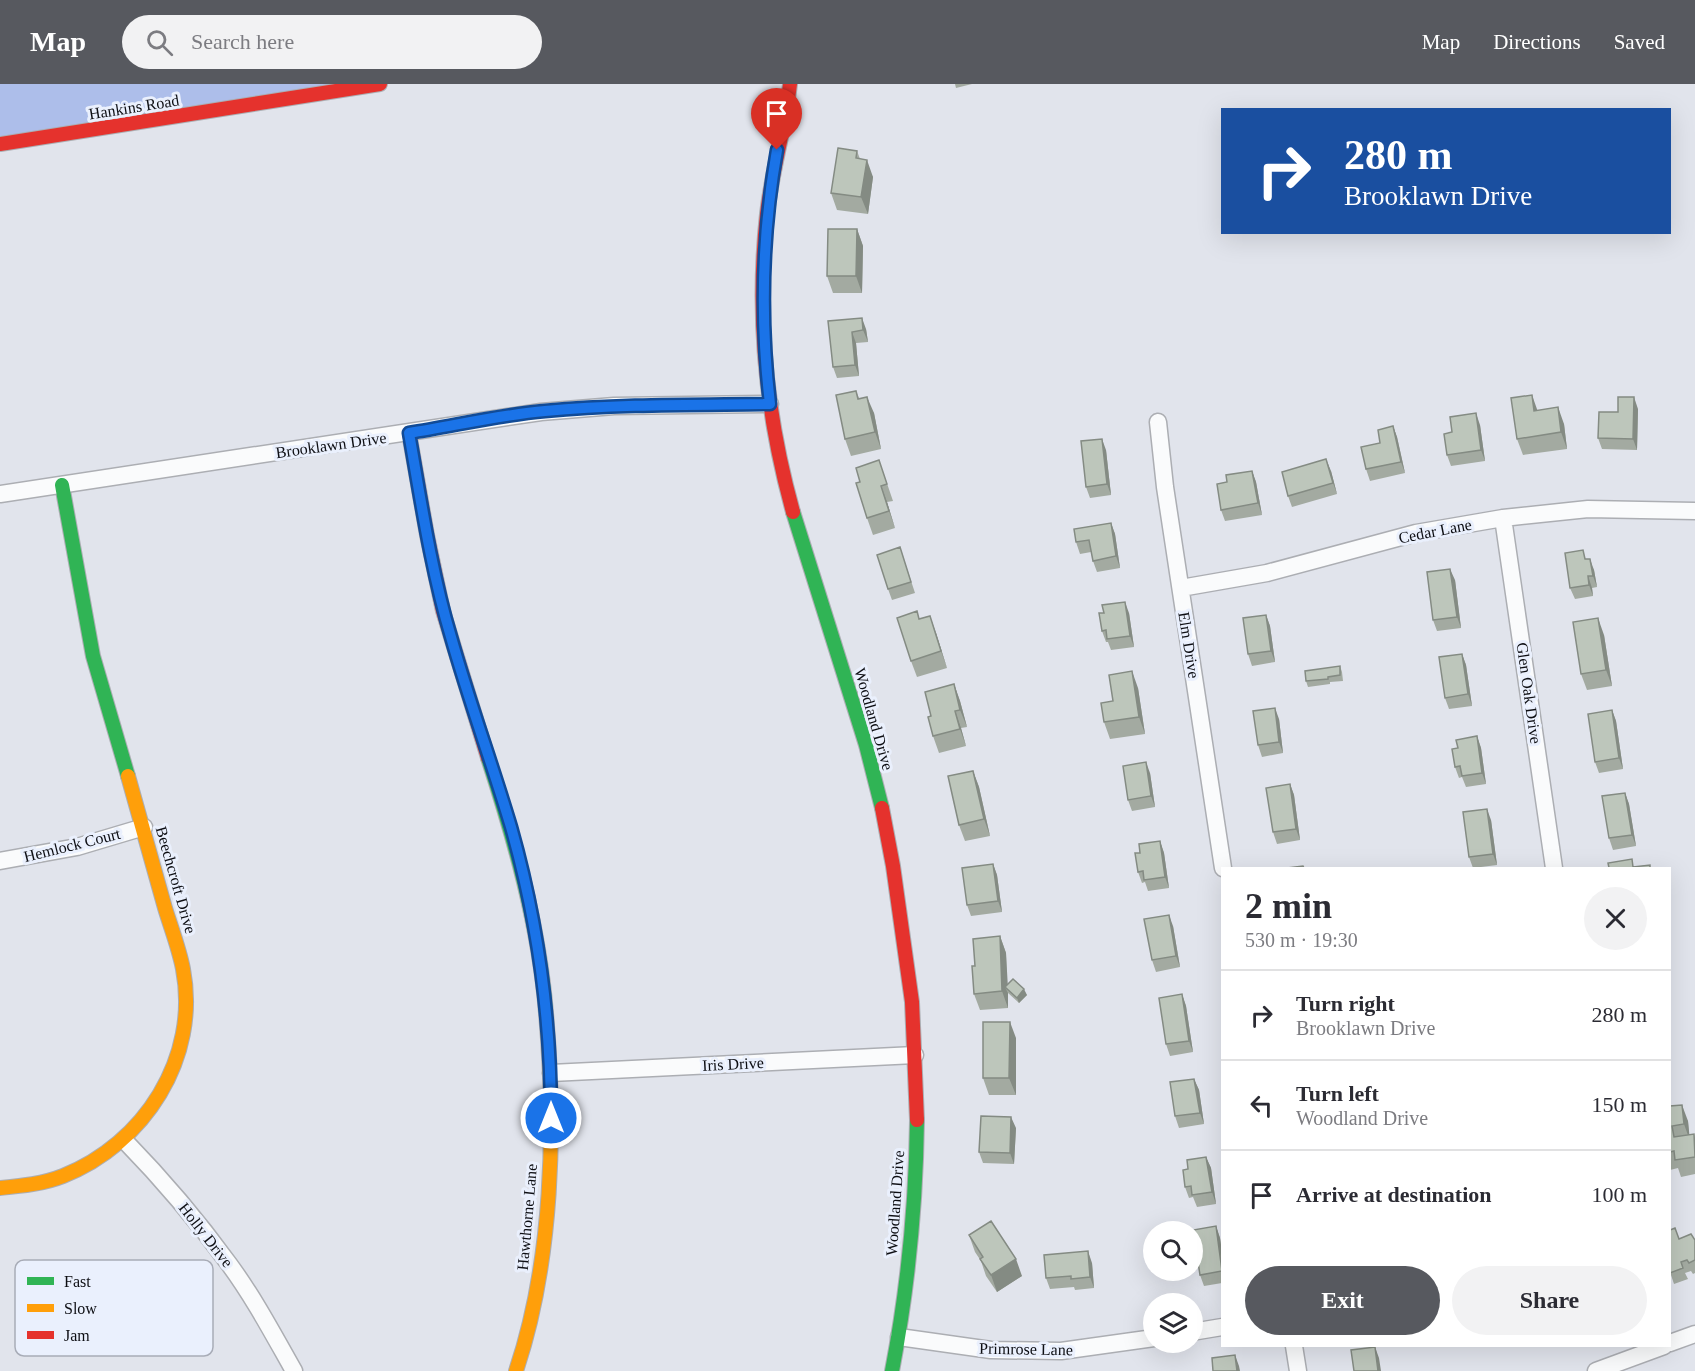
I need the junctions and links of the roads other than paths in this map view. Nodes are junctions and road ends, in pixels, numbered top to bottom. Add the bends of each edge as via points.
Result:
1 (380, 84) edge
2 (790, 84) edge
3 (0, 144) edge
4 (770, 404) junction
5 (1158, 422) dead end
6 (409, 433) junction
7 (62, 485) junction
8 (0, 494) edge
9 (1695, 511) edge
10 (1503, 518) junction
11 (1181, 588) junction
12 (144, 827) junction
13 (0, 861) edge
14 (1222, 867) edge
15 (1554, 867) edge
16 (915, 1055) junction
17 (551, 1073) junction
18 (124, 1140) junction
19 (0, 1188) edge
20 (1221, 1327) edge
21 (1203, 1330) edge
22 (1695, 1334) edge
23 (899, 1337) junction
24 (1143, 1340) edge
25 (1671, 1343) edge
26 (1294, 1347) edge
27 (1657, 1347) edge
28 (1636, 1350) edge
29 (294, 1371) edge
30 (516, 1371) edge
31 (892, 1371) edge
32 (1298, 1371) edge
33 (1596, 1371) edge

1 - 3 street, Hankins Road
2 - 4 street, Woodland Drive via 765,237 764,330
4 - 6 street, Brooklawn Drive via 604,406
4 - 16 street, Woodland Drive via 792,507 877,787 898,900 913,1008
5 - 11 street, Elm Drive
6 - 7 street, Brooklawn Drive
6 - 17 street, Hawthorne Lane via 450,636 511,827 526,887 546,1004
7 - 8 street, Brooklawn Drive
7 - 12 street, Beechcroft Drive via 93,656
9 - 10 street, Cedar Lane via 1588,509
10 - 11 street, Cedar Lane via 1416,533 1267,573
10 - 15 street, Glen Oak Drive
11 - 14 street, Elm Drive
12 - 13 street, Hemlock Court via 77,847
12 - 18 street, Beechcroft Drive via 183,969 185,1021 171,1075 151,1111
16 - 17 street, Iris Drive
16 - 23 street, Woodland Drive via 915,1180
17 - 30 street, Hawthorne Lane via 544,1240 531,1318
18 - 19 street, Beechcroft Drive via 92,1164 69,1175 44,1183
18 - 29 street, Holly Drive via 195,1218 230,1265
20 - 21 street
22 - 25 street
23 - 24 street, Primrose Lane via 992,1350 1061,1351
23 - 31 street, Woodland Drive
26 - 32 street
27 - 28 street
28 - 33 street

